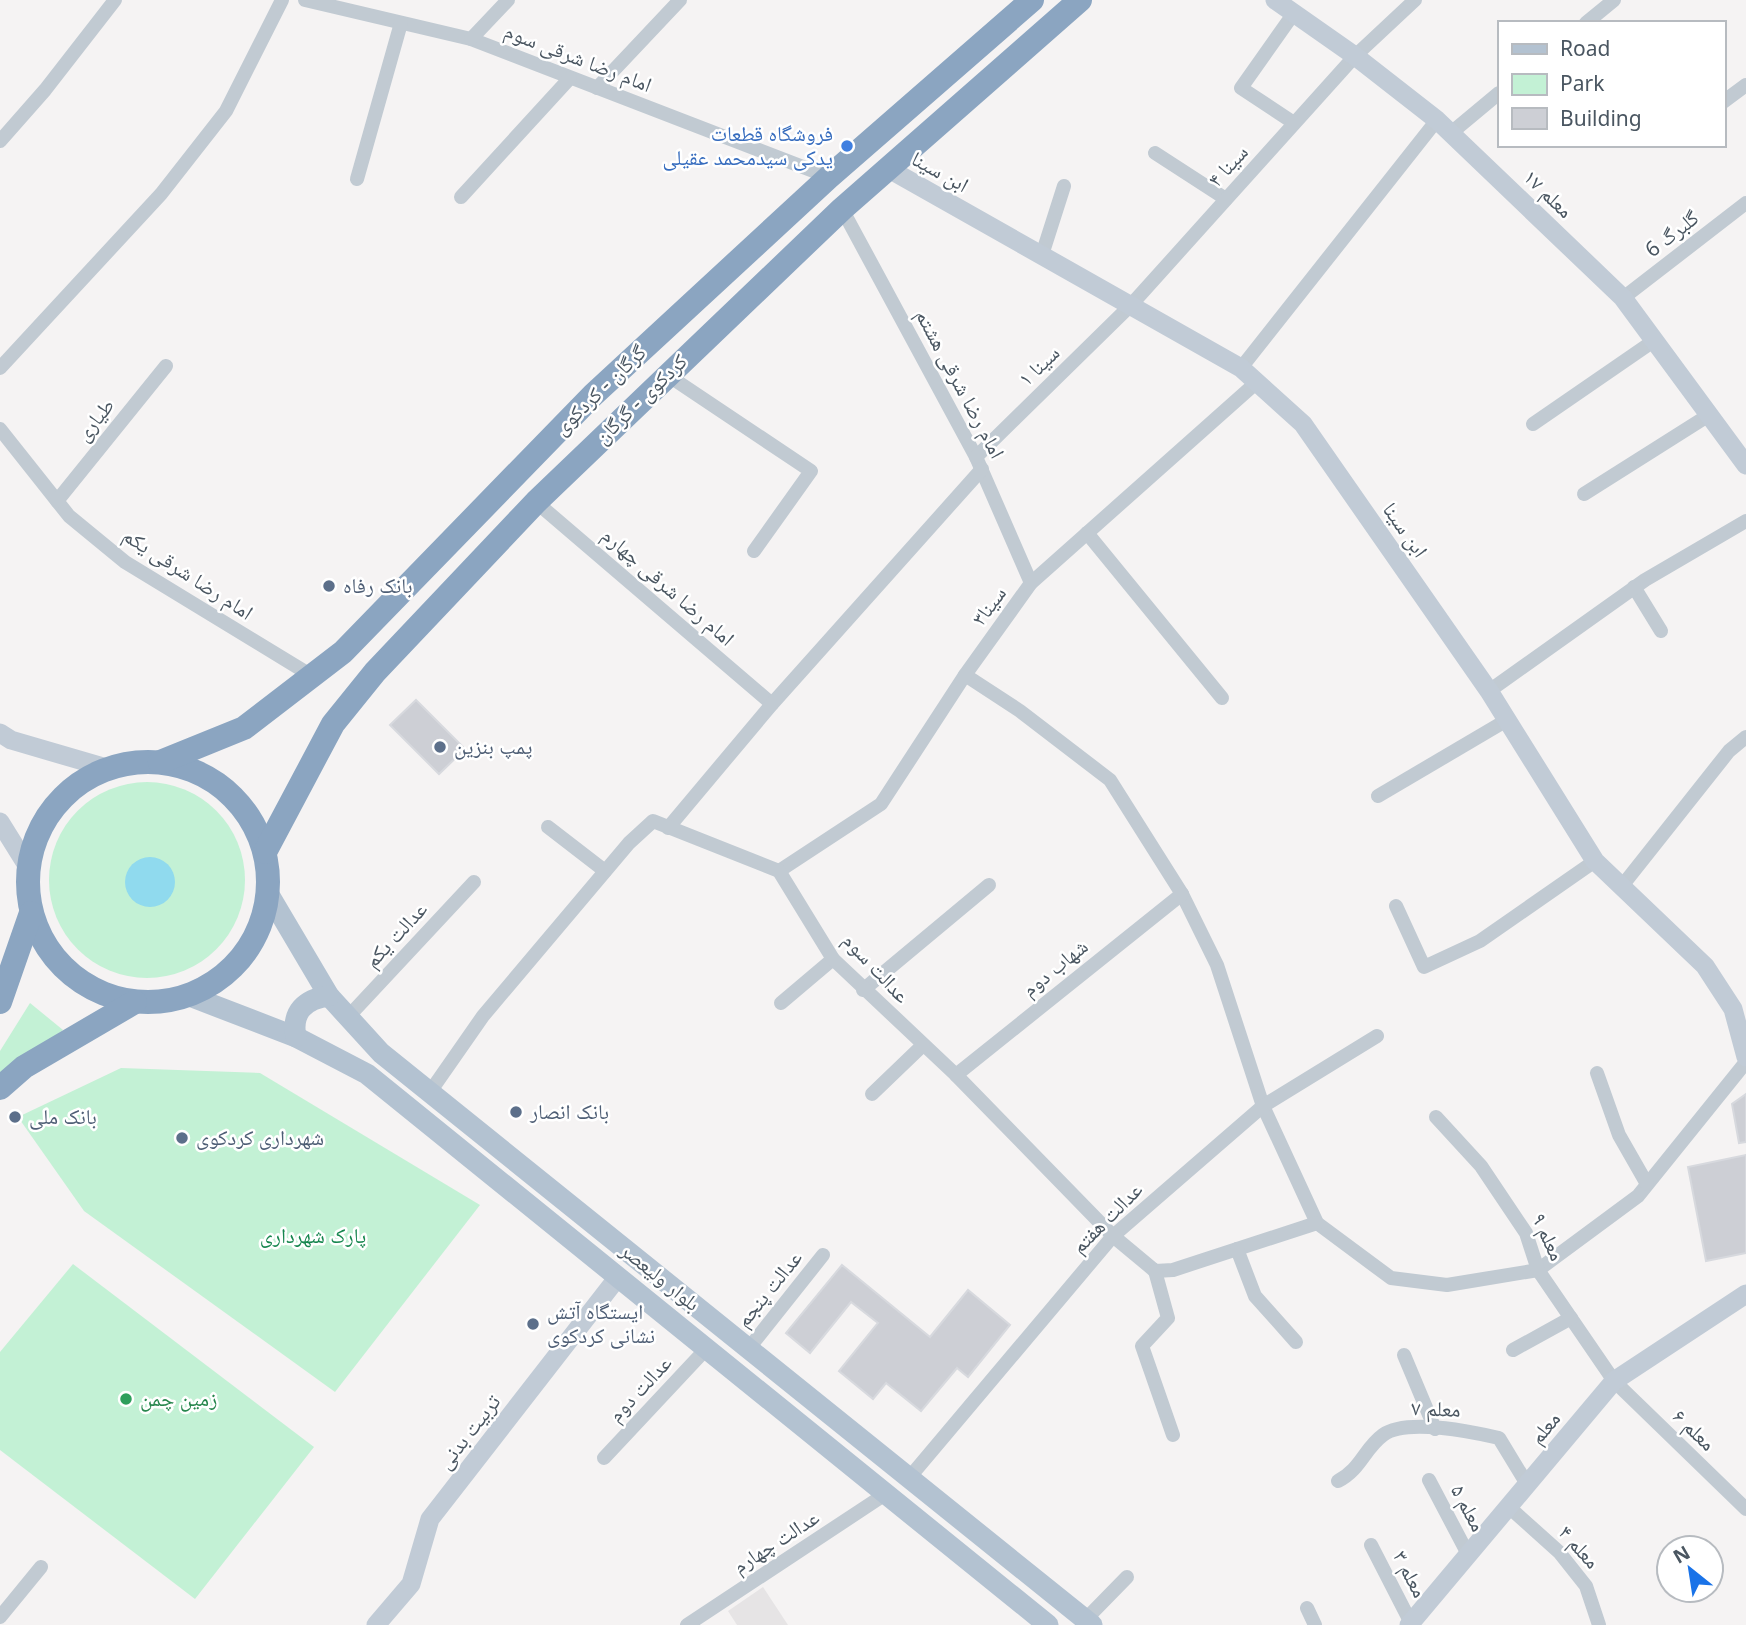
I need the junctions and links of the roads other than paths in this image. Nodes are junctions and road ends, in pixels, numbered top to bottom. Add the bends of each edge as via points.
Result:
1 (115, 0) edge
2 (282, 0) edge
3 (305, 0) edge
4 (508, 0) edge
5 (681, 0) edge
6 (1032, 0) edge
7 (1080, 0) edge
8 (1275, 0) edge
9 (1415, 0) edge
10 (1614, 0) edge
11 (1294, 13) junction
12 (1588, 21) edge
13 (401, 23) junction
14 (471, 39) junction
15 (1355, 56) junction
16 (570, 78) junction
17 (1746, 85) edge
18 (597, 88) junction
19 (1498, 94) edge
20 (1725, 101) edge
21 (1294, 123) junction
22 (1444, 126) junction
23 (0, 141) edge
24 (1155, 153) dead end
25 (889, 169) junction
26 (829, 177) junction
27 (357, 179) dead end
28 (1063, 186) dead end
29 (461, 197) dead end
30 (1226, 199) junction
31 (1746, 203) edge
32 (842, 209) junction
33 (1042, 255) junction
34 (1623, 298) junction
35 (1131, 305) junction
36 (1655, 340) junction
37 (166, 366) dead end
38 (0, 368) edge
39 (1241, 368) junction
40 (666, 374) junction
41 (1257, 382) junction
42 (1709, 415) junction
43 (1533, 424) dead end
44 (0, 429) edge
45 (979, 463) junction
46 (1746, 465) edge
47 (1584, 494) dead end
48 (57, 501) junction
49 (536, 502) junction
50 (1746, 521) edge
51 (1087, 533) junction
52 (754, 551) dead end
53 (1031, 583) junction
54 (1634, 587) junction
55 (1661, 631) dead end
56 (965, 675) junction
57 (312, 676) junction
58 (1489, 691) junction
59 (1222, 698) dead end
60 (772, 704) junction
61 (1507, 720) junction
62 (0, 733) edge
63 (1746, 737) edge
64 (160, 762) junction
65 (107, 768) junction
66 (1378, 796) dead end
67 (0, 822) edge
68 (548, 827) dead end
69 (668, 828) junction
70 (265, 852) junction
71 (1595, 860) junction
72 (28, 867) junction
73 (779, 871) junction
74 (605, 872) junction
75 (474, 882) dead end
76 (989, 885) dead end
77 (1622, 886) junction
78 (268, 892) junction
79 (1182, 894) junction
80 (1396, 906) dead end
81 (31, 913) junction
82 (833, 959) junction
83 (863, 990) junction
84 (187, 995) junction
85 (329, 996) junction
86 (0, 1002) edge
87 (135, 1002) junction
88 (781, 1003) dead end
89 (348, 1017) junction
90 (1377, 1036) dead end
91 (296, 1037) junction
92 (923, 1045) junction
93 (1746, 1059) edge
94 (1597, 1073) dead end
95 (956, 1075) junction
96 (0, 1088) edge
97 (430, 1092) junction
98 (872, 1094) dead end
99 (1263, 1106) junction
100 (1436, 1117) dead end
101 (1647, 1184) junction
102 (1317, 1223) junction
103 (1113, 1236) junction
104 (1237, 1249) junction
105 (823, 1255) dead end
106 (1538, 1270) junction
107 (1155, 1271) junction
108 (618, 1277) junction
109 (1746, 1294) edge
110 (1571, 1318) junction
111 (1296, 1342) dead end
112 (707, 1348) junction
113 (749, 1348) junction
114 (1513, 1350) dead end
115 (1404, 1355) dead end
116 (1614, 1381) junction
117 (1435, 1429) junction
118 (1173, 1435) dead end
119 (604, 1458) dead end
120 (909, 1478) junction
121 (1429, 1480) dead end
122 (1338, 1481) dead end
123 (1527, 1484) junction
124 (887, 1493) junction
125 (1510, 1508) junction
126 (1746, 1509) edge
127 (1371, 1545) dead end
128 (1469, 1556) junction
129 (41, 1567) dead end
130 (1127, 1577) dead end
131 (1307, 1608) dead end
132 (0, 1617) edge
133 (1088, 1623) edge
134 (1410, 1624) edge
135 (376, 1625) edge
136 (687, 1625) edge
137 (1048, 1625) edge
138 (1315, 1625) edge
139 (1599, 1625) edge

1 - 23 street
2 - 38 street via 226,111 161,194
3 - 13 street, امام رضا شرقی سوم
4 - 14 street
5 - 18 street
6 - 26 highway, گرگان - کردکوی
7 - 25 highway, کردکوی - گرگان
8 - 11 street, معلم ۱۷
9 - 15 street, سینا ۴
10 - 12 street
11 - 15 street, معلم ۱۷
11 - 21 street via 1241,88
13 - 14 street, امام رضا شرقی سوم
13 - 27 street
14 - 16 street, امام رضا شرقی سوم
15 - 21 street, سینا ۴
15 - 22 street, معلم ۱۷
16 - 18 street, امام رضا شرقی سوم
16 - 29 street
17 - 20 street
18 - 26 street, امام رضا شرقی سوم
19 - 22 street
21 - 30 street, سینا ۴
22 - 34 street, معلم ۱۷
22 - 39 street
24 - 30 street
25 - 32 highway, کردکوی - گرگان
25 - 33 street, ابن سینا
26 - 57 highway, گرگان - کردکوی via 593,395 343,652
28 - 33 street
30 - 35 street, سینا ۴
31 - 34 street, گلبرگ 6
32 - 40 highway, کردکوی - گرگان
32 - 45 street, امام رضا شرقی هشتم
33 - 35 street, ابن سینا
34 - 36 street, معلم ۱۷
35 - 39 street, ابن سینا
35 - 45 street, سینا ۱
36 - 42 street, معلم ۱۷
36 - 43 street
37 - 48 street, طیاری
39 - 41 street, ابن سینا
40 - 49 highway, کردکوی - گرگان
40 - 52 street via 811,471
41 - 51 street, سینا۳
41 - 58 street, ابن سینا via 1303,424
42 - 46 street, معلم ۱۷
42 - 47 street
44 - 48 street, امام رضا شرقی یکم
45 - 53 street, امام رضا شرقی هشتم
45 - 60 street, سینا ۱
48 - 57 street, امام رضا شرقی یکم via 125,562
49 - 60 street, امام رضا شرقی چهارم
49 - 70 highway, کردکوی - گرگان via 375,672 333,724
50 - 54 street
51 - 53 street, سینا۳
51 - 59 street
53 - 56 street, سینا۳
54 - 55 street
54 - 58 street
56 - 73 street, سینا۳ via 881,804
56 - 79 street via 1110,780
57 - 64 highway, گرگان - کردکوی via 244,728
58 - 61 street, ابن سینا
60 - 69 street, سینا ۱
61 - 66 street
61 - 71 street, ابن سینا
62 - 65 street
63 - 77 street via 1729,751
64 - 65 highway
64 - 70 highway via 199,772 233,796 258,832
65 - 72 highway via 66,793 50,811
67 - 72 street
68 - 74 street
69 - 73 street
69 - 74 street via 653,821
70 - 78 highway
71 - 77 street, ابن سینا
71 - 80 street via 1480,941 1424,967
72 - 81 highway
73 - 82 street, عدالت سوم
74 - 97 street via 483,1016
75 - 89 street, عدالت یکم
76 - 83 street
77 - 93 street, ابن سینا via 1705,966 1733,1009
78 - 84 highway via 255,936 243,956 208,986
78 - 85 main road, بلوار ولیعصر
79 - 95 street, شهاب دوم
79 - 99 street via 1217,965
81 - 86 highway
81 - 87 highway via 39,935 69,973 111,997
82 - 83 street, عدالت سوم
82 - 88 street
83 - 92 street, عدالت سوم
84 - 87 highway
84 - 91 main road, بلوار ولیعصر
85 - 89 main road, بلوار ولیعصر
85 - 91 main road via 300,1008 295,1017
87 - 96 highway via 24,1067
89 - 97 main road, بلوار ولیعصر via 381,1053
90 - 99 street, عدالت هفتم
91 - 108 main road, بلوار ولیعصر via 367,1074
92 - 95 street, عدالت سوم
92 - 98 street
93 - 101 street
94 - 101 street via 1619,1135
95 - 103 street, عدالت سوم
97 - 113 main road, بلوار ولیعصر
99 - 102 street
99 - 103 street, عدالت هفتم
100 - 106 street, معلم ۹ via 1481,1166 1526,1233
101 - 106 street via 1638,1196
102 - 104 street
102 - 106 street via 1391,1278 1447,1285
103 - 107 street, عدالت سوم
103 - 120 street, عدالت هفتم
104 - 107 street via 1173,1270
104 - 111 street via 1255,1296
105 - 113 street, عدالت پنجم
106 - 110 street, معلم ۹
107 - 118 street via 1168,1318 1142,1346
108 - 112 main road, بلوار ولیعصر
108 - 135 street, تربیت بدنی via 430,1519 411,1584
109 - 116 street, معلم
110 - 114 street
110 - 116 street, معلم ۹
112 - 119 street, عدالت دوم
112 - 124 main road, بلوار ولیعصر
113 - 120 main road, بلوار ولیعصر
115 - 117 street
116 - 123 street, معلم
116 - 126 street, معلم ۶
117 - 122 street, معلم ۷ via 1404,1428 1383,1435 1352,1474
117 - 123 street, معلم ۷ via 1499,1438
120 - 133 main road, بلوار ولیعصر
121 - 128 street, معلم ۵
123 - 125 street, معلم
124 - 136 street, عدالت چهارم
124 - 137 main road, بلوار ولیعصر
125 - 128 street, معلم
125 - 139 street, معلم ۴ via 1559,1552 1586,1586
127 - 134 street, معلم ۳
128 - 134 street, معلم
129 - 132 street
130 - 133 street
131 - 138 street

